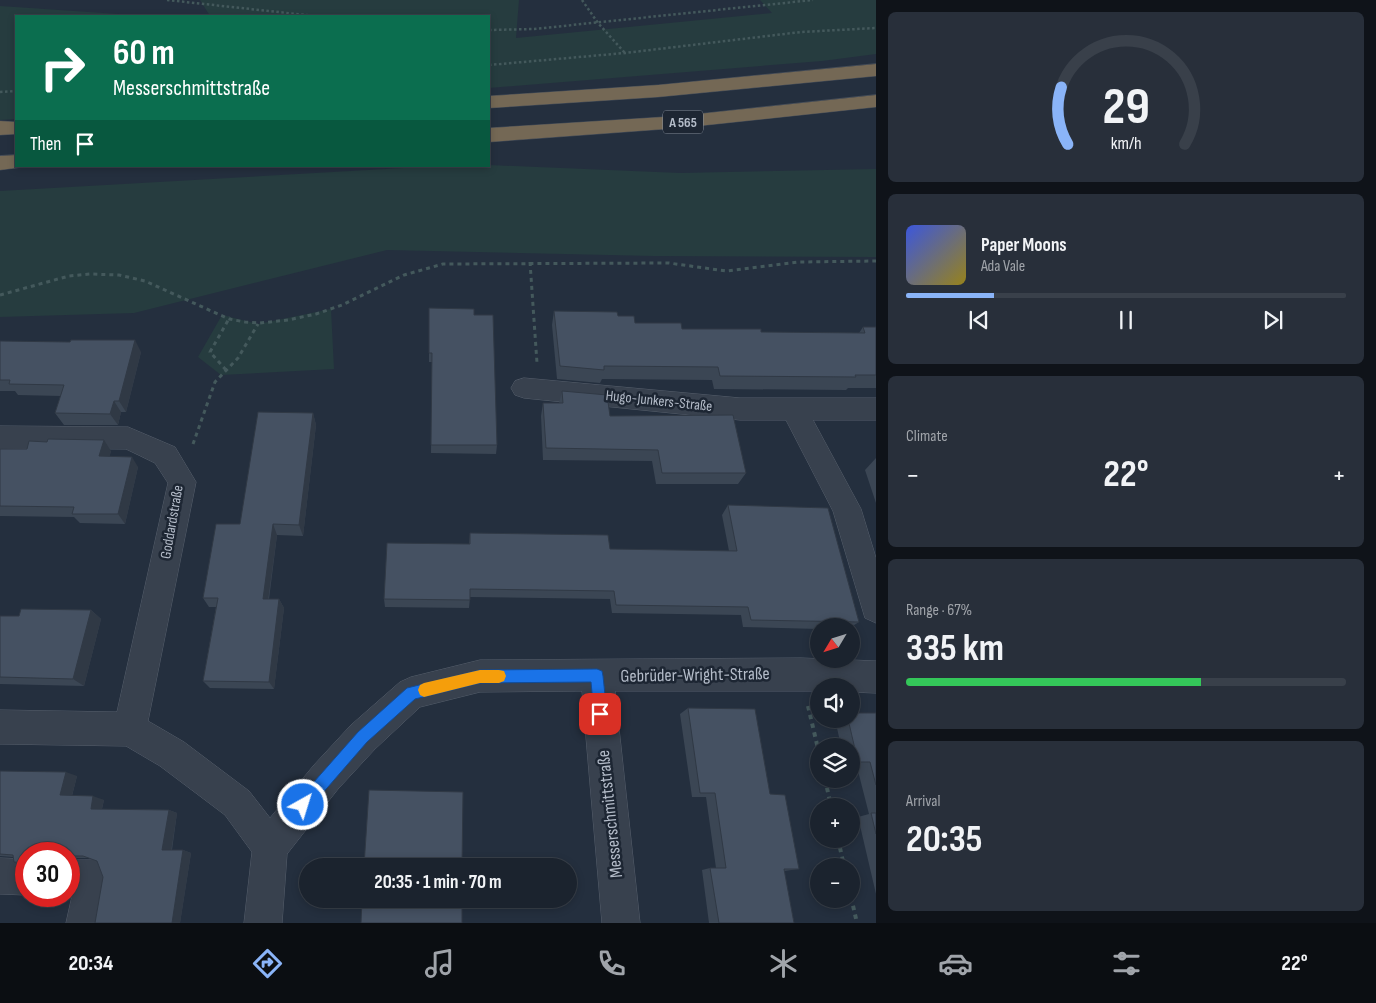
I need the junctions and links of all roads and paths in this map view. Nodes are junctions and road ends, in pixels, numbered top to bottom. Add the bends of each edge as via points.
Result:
1 (167, 0) edge
2 (582, 0) edge
3 (813, 0) edge
4 (306, 15) edge
5 (598, 23) junction
6 (876, 28) edge
7 (490, 30) edge
8 (625, 53) junction
9 (490, 64) edge
10 (876, 70) edge
11 (15, 91) edge
12 (0, 92) edge
13 (876, 101) edge
14 (490, 102) edge
15 (0, 128) edge
16 (15, 128) edge
17 (490, 135) edge
18 (15, 162) edge
19 (0, 163) edge
20 (876, 261) edge
21 (530, 262) junction
22 (0, 295) edge
23 (230, 317) junction
24 (258, 324) junction
25 (226, 370) junction
26 (531, 388) joint
27 (876, 409) edge
28 (794, 410) junction
29 (0, 437) edge
30 (182, 482) junction
31 (876, 608) edge
32 (801, 674) junction
33 (597, 676) junction
34 (876, 677) edge
35 (0, 727) edge
36 (130, 729) junction
37 (816, 738) edge
38 (270, 847) junction
39 (0, 876) edge
40 (15, 877) edge
41 (80, 878) edge
42 (853, 908) edge
43 (85, 923) edge
44 (263, 923) edge
45 (621, 923) edge
46 (857, 923) edge

1 - 4 path
2 - 5 path
3 - 5 path
5 - 7 path
5 - 8 path
6 - 8 path via 800,32
8 - 9 path
10 - 14 highway, A 565 via 658,91
11 - 12 path
13 - 17 highway, A 565 via 679,122
15 - 16 highway
18 - 19 highway
20 - 21 path via 799,262 726,270 669,263
21 - 24 path via 442,264 418,270 316,314
21 - 26 path
22 - 23 path via 70,275 129,277 165,288
23 - 24 path
23 - 25 path via 210,352
24 - 25 path via 238,358
25 - 30 path via 214,382
26 - 28 street, Hugo-Junkers-Straße via 740,409
27 - 28 street, Hugo-Junkers-Straße
28 - 31 street via 847,509
29 - 30 street, Goddardstraße via 128,438 165,455
30 - 36 street, Goddardstraße
32 - 33 street, Gebrüder-Wright-Straße
32 - 34 street, Gebrüder-Wright-Straße
32 - 37 path
33 - 38 street, Gebrüder-Wright-Straße via 480,676 411,693 326,777
33 - 45 street, Messerschmittstraße
35 - 36 street
36 - 38 street via 172,754 237,803
38 - 44 street
39 - 40 street
41 - 43 street via 94,878
42 - 46 path

